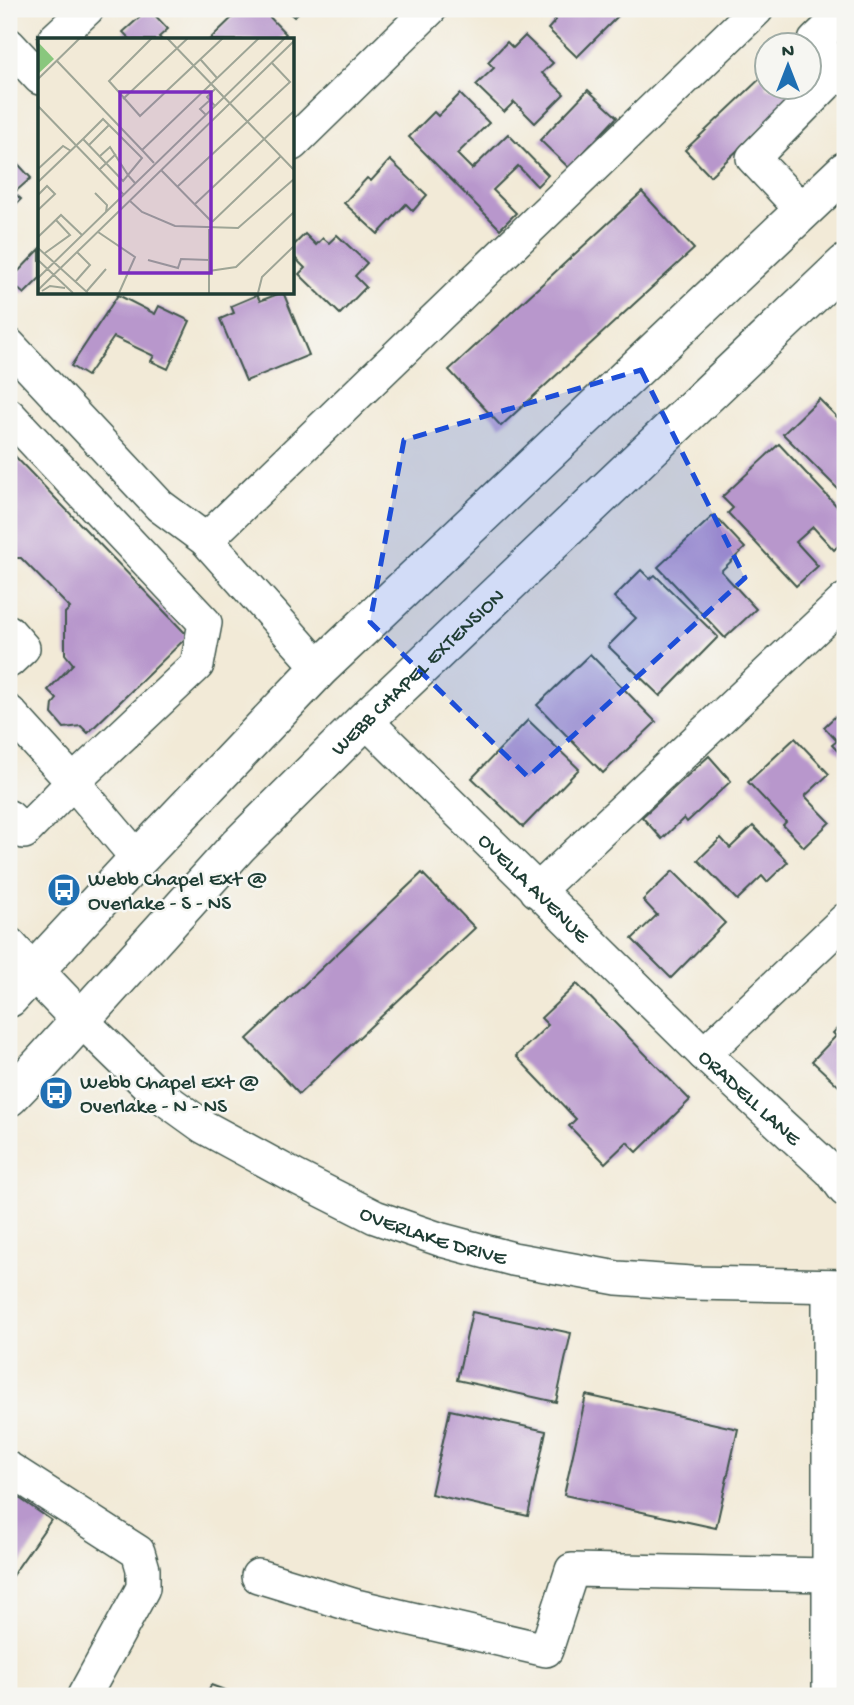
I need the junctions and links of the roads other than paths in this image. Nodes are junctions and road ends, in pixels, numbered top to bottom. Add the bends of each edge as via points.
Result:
1 (87, 9) edge
2 (430, 9) edge
3 (757, 9) edge
4 (845, 12) edge
5 (56, 38) edge
6 (842, 75) edge
7 (294, 142) edge
8 (845, 171) edge
9 (803, 211) junction
10 (845, 264) edge
11 (9, 345) edge
12 (9, 415) edge
13 (206, 540) junction
14 (845, 600) edge
15 (9, 632) edge
16 (9, 661) edge
17 (320, 668) junction
18 (9, 712) edge
19 (365, 720) junction
20 (74, 782) junction
21 (9, 817) edge
22 (138, 859) junction
23 (537, 891) junction
24 (845, 920) edge
25 (17, 971) edge
26 (81, 1020) junction
27 (704, 1054) junction
28 (9, 1097) edge
29 (845, 1190) edge
30 (837, 1286) edge
31 (9, 1469) edge
32 (829, 1575) junction
33 (258, 1576) dead end
34 (835, 1688) edge
35 (84, 1696) edge

1 - 5 street
2 - 7 street
3 - 13 street
4 - 6 street via 815,41
6 - 9 street via 753,158
8 - 9 main road
9 - 17 main road
10 - 19 main road, WEBB CHAPEL EXTENSION
11 - 13 street via 160,506
12 - 20 street via 205,623 197,665
13 - 17 street
14 - 23 street
15 - 16 street via 23,648
17 - 22 main road
18 - 20 street
19 - 23 street, OVELLA AVENUE
19 - 26 main road, WEBB CHAPEL EXTENSION via 238,846
20 - 21 street via 24,832
20 - 22 street
22 - 25 main road
23 - 27 street, OVELLA AVENUE
24 - 27 street, ORADELL LANE
25 - 26 main road
26 - 28 main road, WEBB CHAPEL EXTENSION
26 - 30 street, OVERLAKE DRIVE via 154,1091 204,1127 386,1221 513,1259 617,1278
27 - 29 street, ORADELL LANE via 831,1171
30 - 32 street
31 - 35 street via 138,1552 143,1588
32 - 33 street via 572,1570 545,1650 356,1606
32 - 34 street

